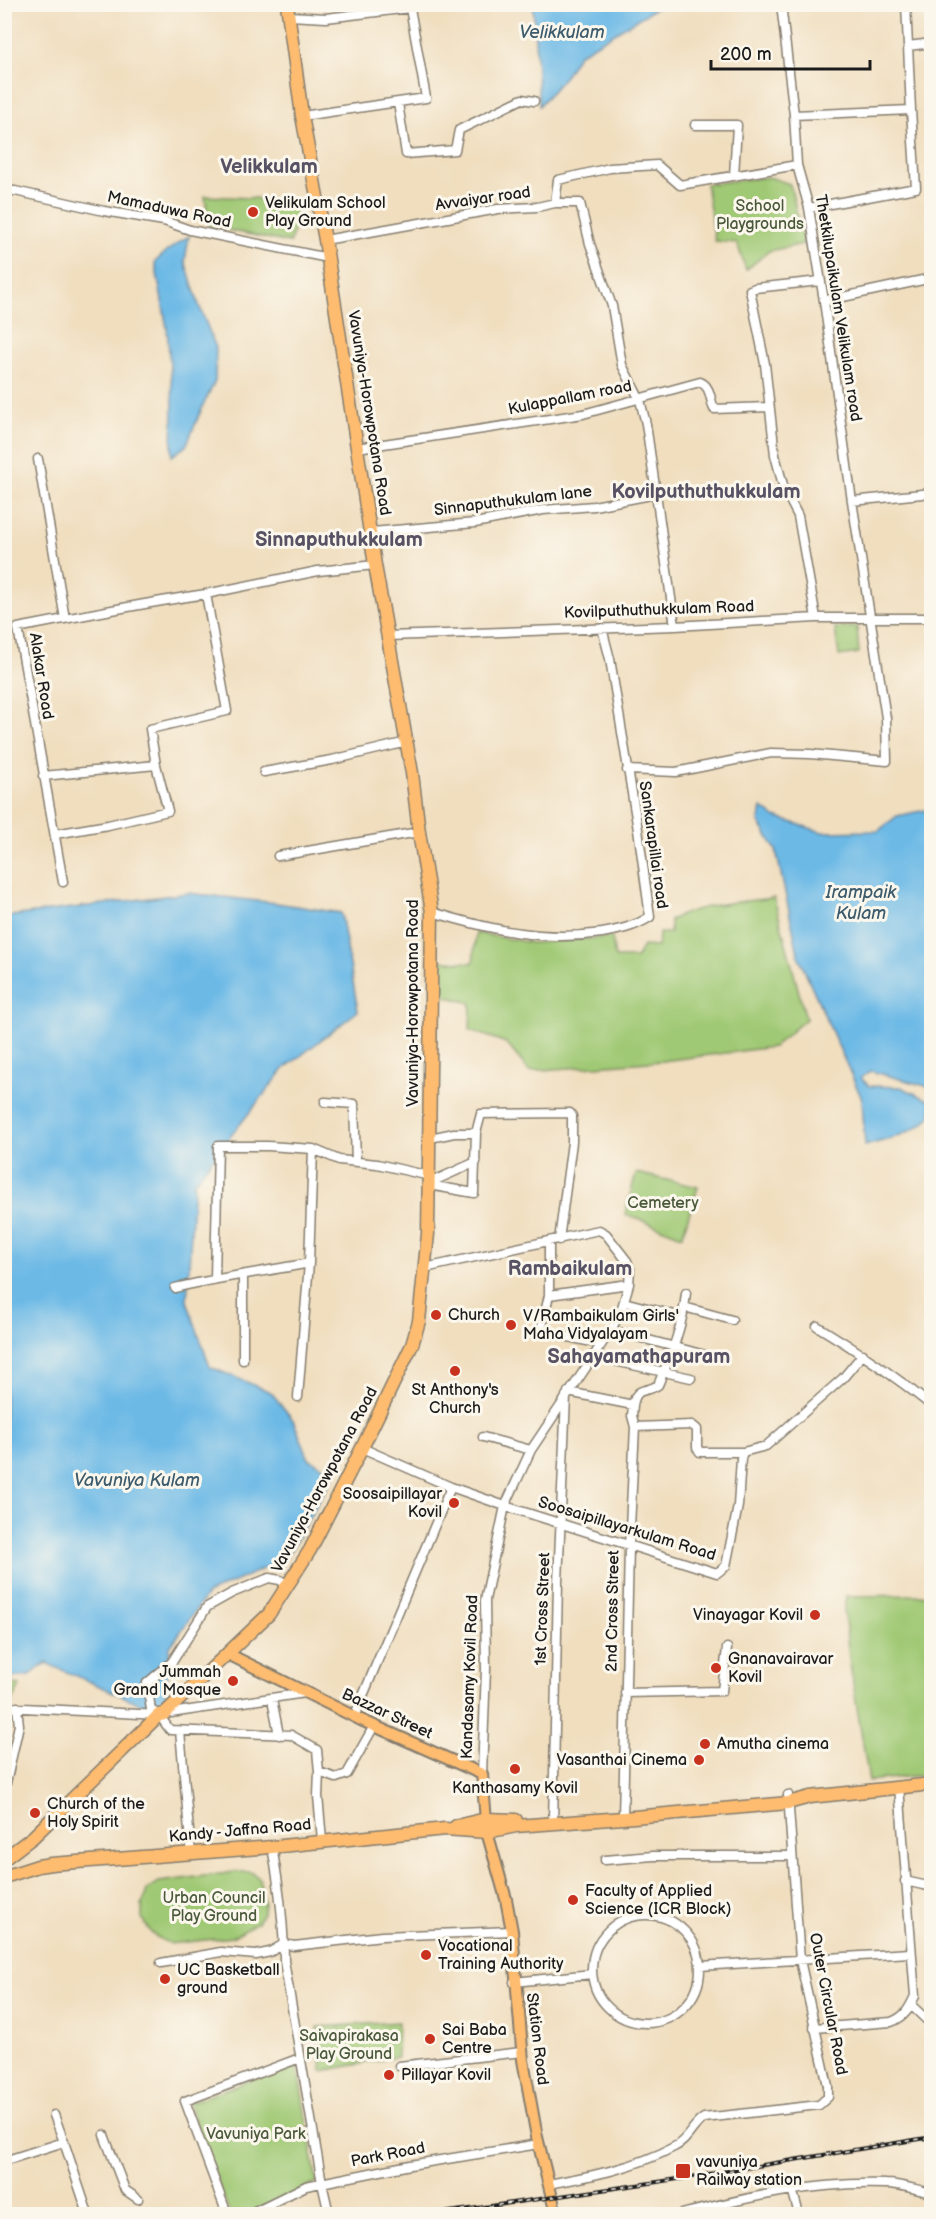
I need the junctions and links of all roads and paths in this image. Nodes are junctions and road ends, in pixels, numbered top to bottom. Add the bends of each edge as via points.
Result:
1 (781, 4) edge
2 (906, 4) edge
3 (288, 10) edge
4 (932, 43) edge
5 (908, 46) junction
6 (534, 101) dead end
7 (398, 103) junction
8 (911, 110) junction
9 (794, 115) junction
10 (302, 116) junction
11 (695, 125) dead end
12 (797, 165) junction
13 (734, 176) junction
14 (4, 191) edge
15 (555, 203) junction
16 (809, 208) junction
17 (325, 240) junction
18 (328, 258) junction
19 (932, 278) edge
20 (820, 281) junction
21 (824, 301) junction
22 (640, 400) junction
23 (768, 407) junction
24 (357, 448) junction
25 (38, 459) dead end
26 (932, 493) edge
27 (656, 494) junction
28 (852, 501) junction
29 (372, 532) junction
30 (375, 565) junction
31 (206, 594) junction
32 (870, 617) junction
33 (816, 618) junction
34 (932, 618) edge
35 (65, 619) junction
36 (675, 626) junction
37 (602, 628) junction
38 (388, 636) junction
39 (407, 742) junction
40 (156, 765) junction
41 (627, 770) junction
42 (264, 772) dead end
43 (44, 776) junction
44 (419, 831) junction
45 (55, 834) junction
46 (278, 856) dead end
47 (63, 882) dead end
48 (432, 912) junction
49 (325, 1102) dead end
50 (476, 1133) junction
51 (430, 1138) junction
52 (313, 1149) junction
53 (356, 1161) junction
54 (476, 1162) junction
55 (430, 1182) junction
56 (560, 1240) junction
57 (549, 1242) junction
58 (309, 1263) junction
59 (425, 1268) junction
60 (243, 1276) junction
61 (215, 1278) junction
62 (629, 1284) junction
63 (175, 1288) dead end
64 (686, 1293) dead end
65 (549, 1295) junction
66 (624, 1302) junction
67 (684, 1307) junction
68 (682, 1317) junction
69 (732, 1320) dead end
70 (817, 1326) dead end
71 (611, 1330) junction
72 (601, 1344) junction
73 (675, 1345) junction
74 (863, 1354) junction
75 (705, 1355) dead end
76 (592, 1356) junction
77 (243, 1360) dead end
78 (663, 1373) junction
79 (691, 1378) dead end
80 (567, 1394) junction
81 (298, 1397) dead end
82 (633, 1405) junction
83 (932, 1406) edge
84 (635, 1427) junction
85 (483, 1437) dead end
86 (362, 1448) junction
87 (531, 1449) junction
88 (743, 1452) junction
89 (451, 1486) junction
90 (505, 1506) junction
91 (561, 1525) junction
92 (629, 1546) junction
93 (288, 1585) junction
94 (727, 1648) dead end
95 (228, 1654) junction
96 (305, 1693) junction
97 (626, 1693) junction
98 (272, 1699) junction
99 (4, 1707) edge
100 (17, 1707) junction
101 (162, 1715) junction
102 (354, 1716) junction
103 (374, 1726) junction
104 (180, 1731) junction
105 (279, 1735) junction
106 (319, 1772) junction
107 (482, 1774) junction
108 (932, 1784) edge
109 (899, 1786) junction
110 (4, 1792) edge
111 (788, 1799) junction
112 (624, 1815) junction
113 (554, 1820) junction
114 (486, 1825) junction
115 (33, 1836) junction
116 (322, 1840) junction
117 (272, 1846) junction
118 (22, 1853) junction
119 (192, 1853) junction
120 (791, 1856) junction
121 (605, 1860) dead end
122 (7, 1863) edge
123 (34, 1865) junction
124 (4, 1876) edge
125 (905, 1881) junction
126 (932, 1887) edge
127 (512, 1931) junction
128 (284, 1944) junction
129 (910, 1953) junction
130 (800, 1960) junction
131 (161, 1963) dead end
132 (700, 1966) junction
133 (592, 1974) junction
134 (514, 1982) junction
135 (911, 2005) junction
136 (932, 2025) edge
137 (814, 2028) junction
138 (522, 2052) junction
139 (300, 2058) junction
140 (399, 2066) dead end
141 (54, 2115) dead end
142 (104, 2136) dead end
143 (64, 2142) junction
144 (539, 2144) junction
145 (4, 2161) edge
146 (322, 2183) junction
147 (548, 2184) junction
148 (792, 2189) junction
149 (932, 2193) edge
150 (138, 2199) dead end
151 (88, 2214) edge
152 (227, 2214) edge
153 (249, 2214) edge
154 (329, 2214) edge
155 (556, 2214) edge
156 (682, 2214) edge
157 (799, 2214) edge

1 - 9 street, Thetkilupaikulam Velikulam road
2 - 5 street
3 - 7 street via 326,18 410,8 426,98
3 - 10 highway, Vavuniya-Horowpotana Road
4 - 5 street
5 - 8 street
6 - 7 street via 522,99 459,130 455,150 406,154
7 - 10 street
8 - 9 street
8 - 16 street via 916,188
9 - 12 street, Thetkilupaikulam Velikulam road
10 - 17 highway, Vavuniya-Horowpotana Road
11 - 13 street via 737,125
12 - 13 street, Avvaiyar road
12 - 16 street, Thetkilupaikulam Velikulam road
13 - 15 street, Avvaiyar road via 680,185 657,165 610,168 558,180
14 - 18 street, Mamaduwa Road via 164,221 190,230
15 - 17 street, Avvaiyar road via 498,209
15 - 22 street via 580,203 612,306 622,365
16 - 20 street, Thetkilupaikulam Velikulam road
17 - 18 highway, Vavuniya-Horowpotana Road
18 - 24 highway, Vavuniya-Horowpotana Road
19 - 21 street
20 - 21 street, Thetkilupaikulam Velikulam road
20 - 23 street via 750,290 765,364
21 - 28 street, Thetkilupaikulam Velikulam road
22 - 23 street, Kulappallam road via 700,382 708,388 714,409
22 - 24 street, Kulappallam road via 583,414
22 - 27 street
23 - 33 street via 784,489 798,516
24 - 29 highway, Vavuniya-Horowpotana Road
25 - 35 street
26 - 28 street
27 - 29 street, Sinnaputhukulam lane via 475,523
27 - 36 street
28 - 32 street, Thetkilupaikulam Velikulam road
29 - 30 highway, Vavuniya-Horowpotana Road
30 - 31 street, Alakar Road via 318,571
30 - 38 highway, Vavuniya-Horowpotana Road
31 - 35 street, Alakar Road
31 - 40 street via 227,711 150,729
32 - 33 street, Kovilputhuthukkulam Road
32 - 34 street, Kovilputhuthukkulam Road
32 - 41 street, Thetkilupaikulam Velikulam road via 886,718 887,761 771,753 676,772
33 - 36 street, Kovilputhuthukkulam Road
35 - 43 street, Alakar Road via 18,628
36 - 37 street, Kovilputhuthukkulam Road
37 - 38 street, Kovilputhuthukkulam Road
37 - 41 street, Sankarapillai road
38 - 39 highway, Vavuniya-Horowpotana Road
39 - 42 street
39 - 44 highway, Vavuniya-Horowpotana Road
40 - 43 street
40 - 45 street via 168,811
41 - 48 street, Sankarapillai road via 650,917 627,928 559,937 482,927
43 - 45 street, Alakar Road
44 - 46 street
44 - 48 highway, Vavuniya-Horowpotana Road
45 - 47 street, Alakar Road
48 - 51 highway, Vavuniya-Horowpotana Road
49 - 53 street via 354,1104
50 - 51 street
50 - 54 street
50 - 56 street via 481,1114 571,1114 572,1142
51 - 55 highway, Vavuniya-Horowpotana Road
52 - 53 street via 339,1160
52 - 58 street
52 - 61 street via 218,1146
53 - 55 street
54 - 55 street
54 - 55 street via 474,1193
55 - 59 highway, Vavuniya-Horowpotana Road
56 - 57 street, Kandasamy Kovil Road
56 - 62 street, Kandasamy Kovil Road via 603,1231 627,1261
57 - 59 street, Kandasamy Kovil Road
57 - 65 street
58 - 60 street
58 - 81 street
59 - 86 highway, Vavuniya-Horowpotana Road via 419,1322 412,1345
60 - 61 street
60 - 77 street
61 - 63 street
62 - 65 street
62 - 66 street, Kandasamy Kovil Road
64 - 67 street
65 - 72 street via 541,1331
66 - 68 street
66 - 71 street, Kandasamy Kovil Road
67 - 68 street
67 - 69 street
68 - 73 street
70 - 74 street
71 - 72 street, Kandasamy Kovil Road
71 - 73 street
72 - 76 street, Kandasamy Kovil Road
73 - 75 street
73 - 78 street
74 - 83 street
74 - 88 street via 843,1378 766,1446
76 - 78 street
76 - 80 street, Kandasamy Kovil Road
78 - 79 street
78 - 82 street via 658,1385 638,1392
80 - 82 street
80 - 87 street, Kandasamy Kovil Road
80 - 91 street, 1st Cross Street
82 - 84 street, 2nd Cross Street
84 - 88 street via 692,1425 697,1429 700,1452
84 - 92 street, 2nd Cross Street
85 - 87 street
86 - 89 street, Soosaipillayarkulam Road
86 - 93 highway, Vavuniya-Horowpotana Road
87 - 90 street, Kandasamy Kovil Road
88 - 92 street, Soosaipillayarkulam Road via 738,1506 724,1569 714,1573
89 - 90 street, Soosaipillayarkulam Road
89 - 102 street
90 - 91 street, Soosaipillayarkulam Road
90 - 107 street, Kandasamy Kovil Road via 485,1600
91 - 92 street, Soosaipillayarkulam Road
91 - 113 street, 1st Cross Street
92 - 97 street, 2nd Cross Street
93 - 95 highway, Vavuniya-Horowpotana Road via 269,1614
93 - 101 street via 269,1578 207,1607 172,1662 147,1683 151,1710
94 - 97 street via 722,1690
95 - 96 main road, Bazzar Street
95 - 101 highway, Vavuniya-Horowpotana Road
96 - 98 street
96 - 102 main road, Bazzar Street
97 - 112 street, 2nd Cross Street
98 - 101 street
98 - 105 street
99 - 100 street
100 - 101 street
100 - 110 street via 19,1725
101 - 104 street via 170,1730
101 - 115 highway, Vavuniya-Horowpotana Road
102 - 103 main road, Bazzar Street
103 - 106 street via 347,1774 336,1778
103 - 107 main road, Bazzar Street
104 - 105 street
104 - 119 street
105 - 106 street via 291,1735 317,1750
106 - 116 street
107 - 114 main road
108 - 109 highway, Kandy - Jaffna Road
109 - 111 highway, Kandy - Jaffna Road
109 - 125 street
111 - 112 highway, Kandy - Jaffna Road
111 - 120 street, Outer Circular Road
112 - 113 highway, Kandy - Jaffna Road
113 - 114 highway, Kandy - Jaffna Road via 516,1826
114 - 116 highway, Kandy - Jaffna Road
114 - 127 main road, Station Road
115 - 118 highway, Vavuniya-Horowpotana Road
115 - 122 highway, Vavuniya-Horowpotana Road
116 - 117 highway, Kandy - Jaffna Road
117 - 119 highway, Kandy - Jaffna Road
117 - 128 street
118 - 122 highway, Vavuniya-Horowpotana Road
118 - 123 highway via 26,1862
119 - 123 highway, Kandy - Jaffna Road
120 - 121 street
120 - 130 street, Outer Circular Road
122 - 123 highway, Kandy - Jaffna Road
122 - 124 highway, Vavuniya-Horowpotana Road
123 - 124 highway, Kandy - Jaffna Road
125 - 126 street
125 - 129 street
127 - 128 street
127 - 134 main road, Station Road
128 - 131 street via 256,1955 221,1952
128 - 139 street
129 - 130 street
129 - 135 street via 915,1996
130 - 132 street
130 - 137 street, Outer Circular Road
132 - 133 street via 698,1984 690,2001 659,2022 641,2024 623,2019 607,2008
132 - 133 street via 687,1934 674,1923 641,1915 610,1928 599,1941
133 - 134 street
134 - 138 main road, Station Road
135 - 136 street
135 - 137 street via 904,2015 891,2022
137 - 147 street, Outer Circular Road via 830,2092 819,2105 704,2118 674,2148 622,2169
138 - 140 street
138 - 144 main road, Station Road
139 - 146 street
139 - 152 street via 185,2101
141 - 143 street
142 - 150 street via 125,2190
143 - 145 street
143 - 151 street
144 - 146 street, Park Road
144 - 147 main road, Station Road
146 - 153 street, Park Road via 306,2186
146 - 154 street
147 - 155 main road, Station Road
148 - 149 street via 888,2184
148 - 156 street
148 - 157 street

